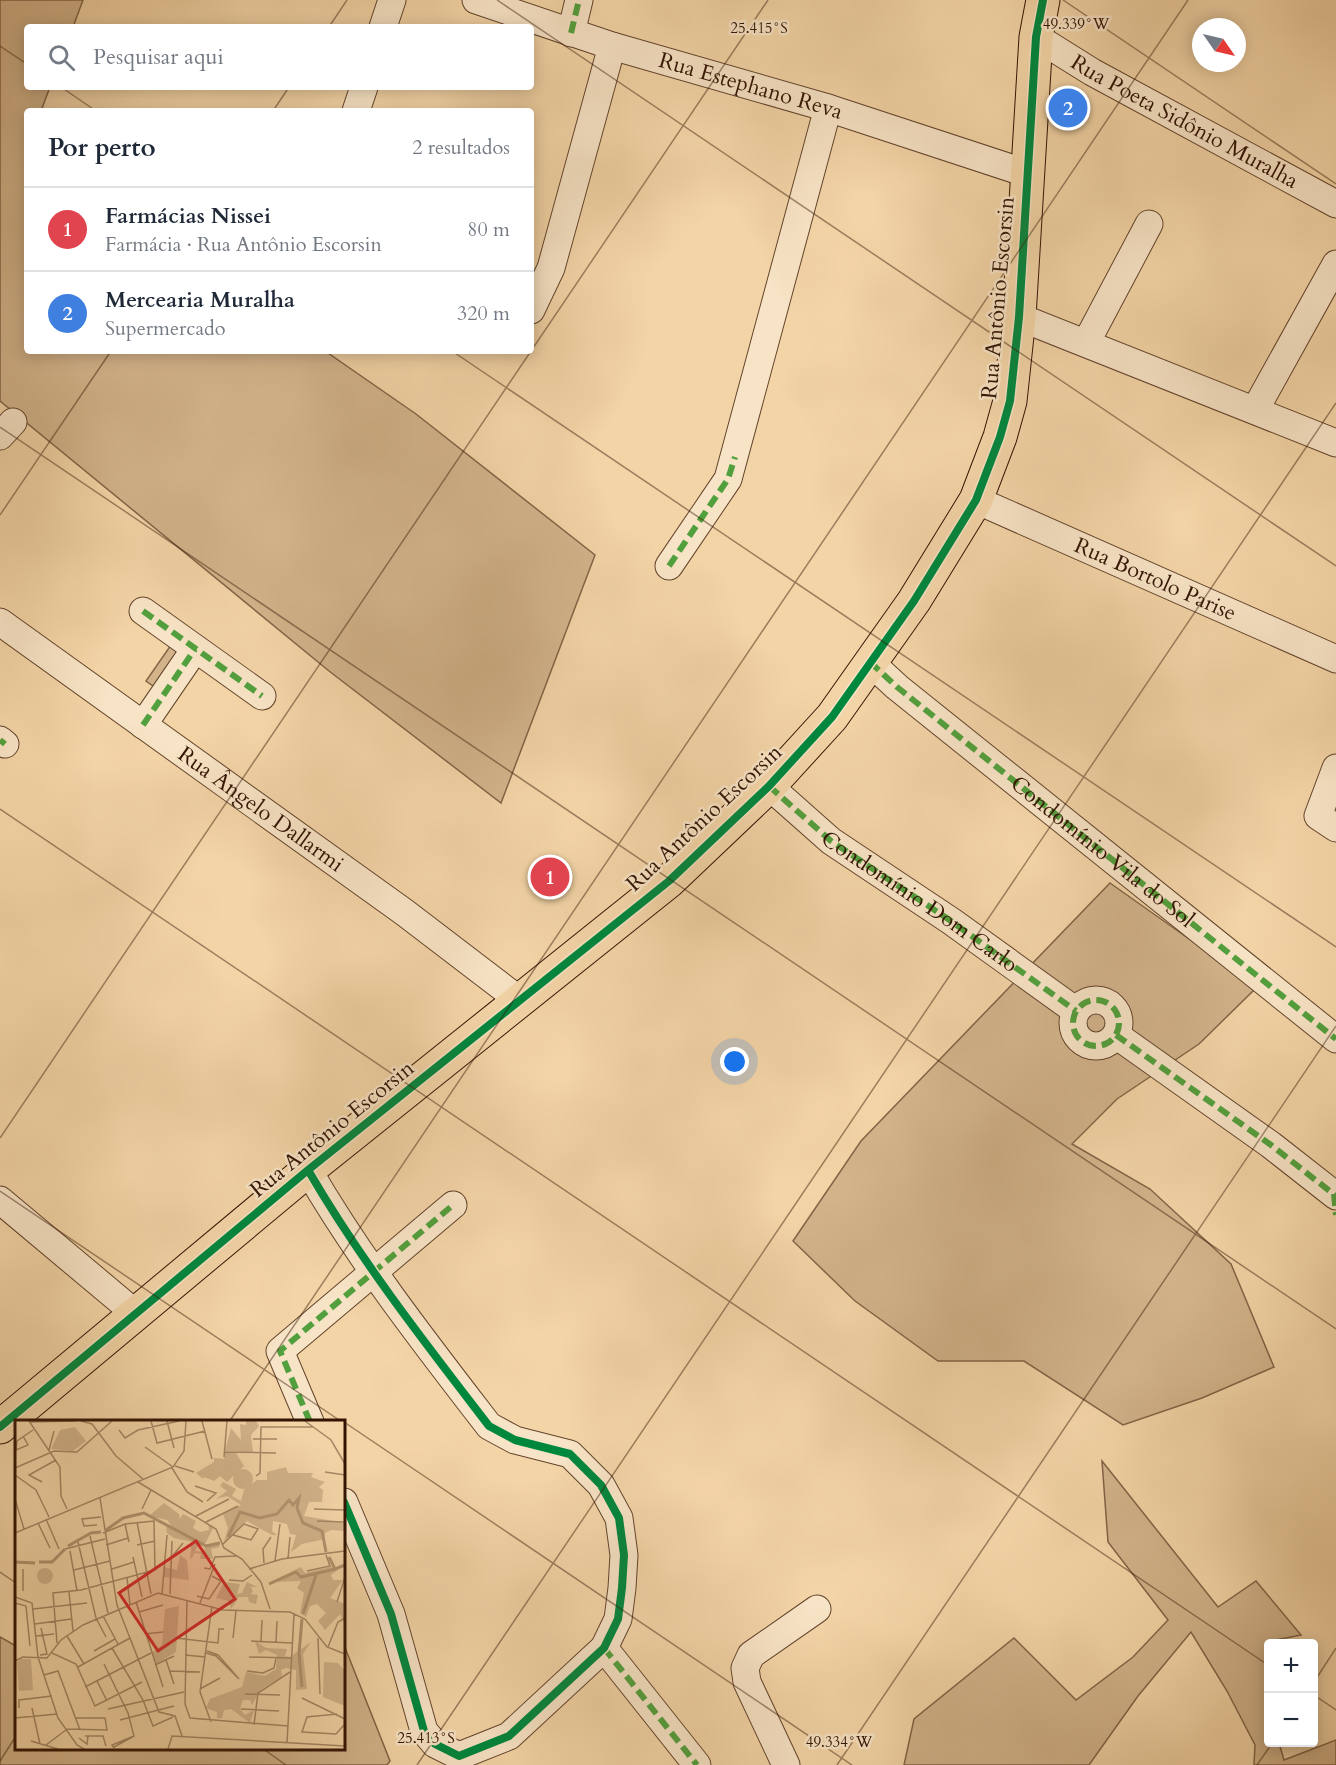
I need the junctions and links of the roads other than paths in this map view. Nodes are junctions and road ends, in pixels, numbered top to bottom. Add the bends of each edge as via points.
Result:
1 (392, 0) edge
2 (476, 0) edge
3 (579, 0) edge
4 (1043, 0) edge
5 (384, 24) edge
6 (571, 33) junction
7 (1036, 37) junction
8 (612, 46) junction
9 (363, 90) edge
10 (357, 108) edge
11 (828, 108) junction
12 (1026, 173) junction
13 (1336, 204) edge
14 (1149, 224) dead end
15 (1336, 264) edge
16 (534, 303) edge
17 (1019, 317) junction
18 (1086, 343) junction
19 (1256, 410) junction
20 (1336, 443) edge
21 (976, 500) junction
22 (669, 566) dead end
23 (143, 611) dead end
24 (0, 622) edge
25 (195, 650) junction
26 (1336, 659) edge
27 (870, 662) junction
28 (262, 696) dead end
29 (142, 725) junction
30 (1336, 768) edge
31 (769, 786) junction
32 (1327, 822) edge
33 (519, 1000) junction
34 (1336, 1039) edge
35 (308, 1170) junction
36 (0, 1200) edge
37 (1336, 1202) edge
38 (453, 1205) dead end
39 (372, 1272) junction
40 (136, 1314) junction
41 (309, 1420) edge
42 (0, 1427) edge
43 (345, 1504) edge
44 (817, 1609) dead end
45 (604, 1648) junction
46 (697, 1765) edge
47 (786, 1765) edge

1 - 5 street
2 - 6 street, Rua Estephano Reva
3 - 6 street
4 - 7 main road, Rua Antônio Escorsin
6 - 8 street, Rua Estephano Reva
7 - 12 main road, Rua Antônio Escorsin
7 - 13 street, Rua Poeta Sidônio Muralha via 1092,72
8 - 11 street, Rua Estephano Reva
8 - 16 street via 550,268
9 - 10 street
11 - 12 street, Rua Estephano Reva
11 - 22 street via 728,478
12 - 17 main road, Rua Antônio Escorsin
14 - 18 street
15 - 19 street
17 - 18 street
17 - 21 main road, Rua Antônio Escorsin via 1010,401
18 - 19 street
19 - 20 street
21 - 26 street, Rua Bortolo Parise
21 - 27 main road, Rua Antônio Escorsin via 914,601
23 - 25 street
24 - 29 street, Rua Ângelo Dallarmi
25 - 28 street
25 - 29 street
27 - 31 main road, Rua Antônio Escorsin via 832,717
27 - 34 street, Condomínio Vila do Sol
29 - 33 street, Rua Ângelo Dallarmi via 404,912
30 - 32 street
31 - 33 main road, Rua Antônio Escorsin via 669,880
31 - 37 street, Condomínio Dom Carlo via 831,841 1076,1011 1073,1025 1078,1039 1091,1046 1105,1044 1116,1035 1271,1145
33 - 35 main road, Rua Antônio Escorsin
35 - 39 street via 342,1230
35 - 40 main road, Rua Antônio Escorsin
36 - 40 street
38 - 39 street
39 - 41 street via 280,1351
39 - 45 street via 489,1426 515,1440 570,1454 601,1485 619,1518 624,1555 618,1620
40 - 42 main road, Rua Antônio Escorsin
43 - 45 street via 391,1614 424,1731 435,1744 459,1756 509,1736
44 - 47 street via 751,1655 745,1668 747,1682
45 - 46 street

